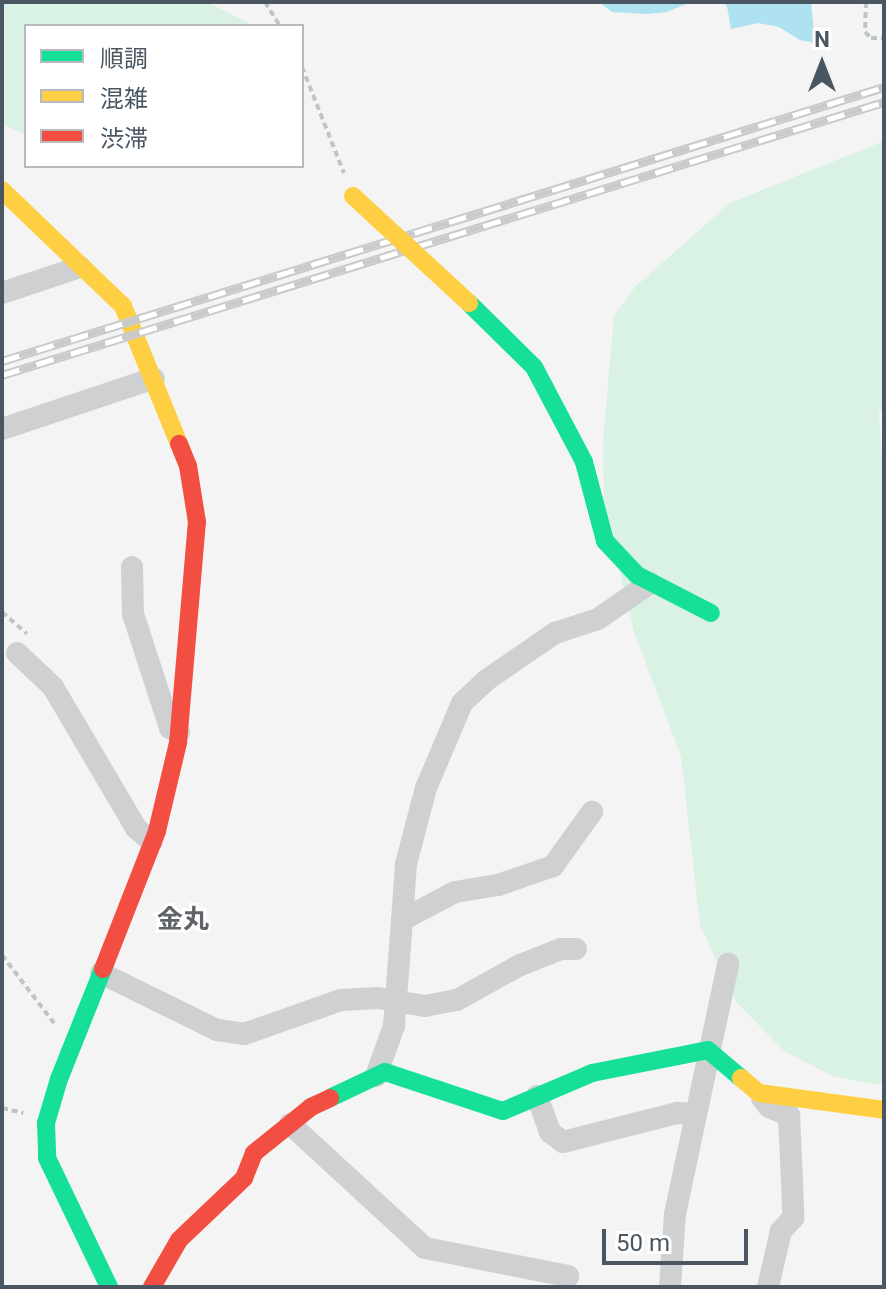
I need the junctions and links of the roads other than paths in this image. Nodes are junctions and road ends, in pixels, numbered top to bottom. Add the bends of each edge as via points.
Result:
1 (2, 190) edge
2 (353, 196) road end
3 (80, 267) junction
4 (2, 293) edge
5 (154, 378) junction
6 (2, 429) edge
7 (132, 567) dead end
8 (650, 583) junction
9 (711, 613) dead end
10 (17, 653) dead end
11 (179, 732) junction
12 (592, 812) dead end
13 (152, 842) junction
14 (402, 920) junction
15 (576, 949) dead end
16 (728, 964) dead end
17 (101, 973) junction
18 (395, 1001) junction
19 (708, 1050) junction
20 (376, 1076) junction
21 (759, 1093) junction
22 (537, 1096) junction
23 (884, 1110) edge
24 (695, 1114) junction
25 (290, 1124) junction
26 (568, 1276) dead end
27 (109, 1287) edge
28 (152, 1287) edge
29 (670, 1287) edge
30 (768, 1287) edge

1 - 3 street
2 - 8 street, bridge via 534,367 584,462 605,541
3 - 4 street
3 - 5 street via 123,306
5 - 6 street
5 - 11 street via 188,466 197,522
7 - 11 street via 133,614 170,728
8 - 9 street
8 - 14 street via 598,619 555,633 462,703 426,788 406,864
10 - 13 street via 53,687 136,828
11 - 13 street
12 - 14 street via 553,866 498,885 455,892
13 - 17 street
14 - 18 street
15 - 18 street via 561,949 518,966 457,1000 425,1006
16 - 19 street
17 - 18 street via 217,1030 244,1034 341,1000
17 - 27 street via 46,1123 47,1158
18 - 20 street via 394,1026
19 - 21 street
19 - 22 street via 592,1073
19 - 24 street
20 - 22 street via 385,1072 503,1111
20 - 25 street via 311,1107
21 - 23 street
21 - 30 street via 769,1107 789,1115 793,1218 781,1231
22 - 24 street via 550,1132 563,1142 677,1113
24 - 29 street via 675,1214
25 - 26 street via 425,1248
25 - 28 street via 254,1153 244,1178 179,1240

